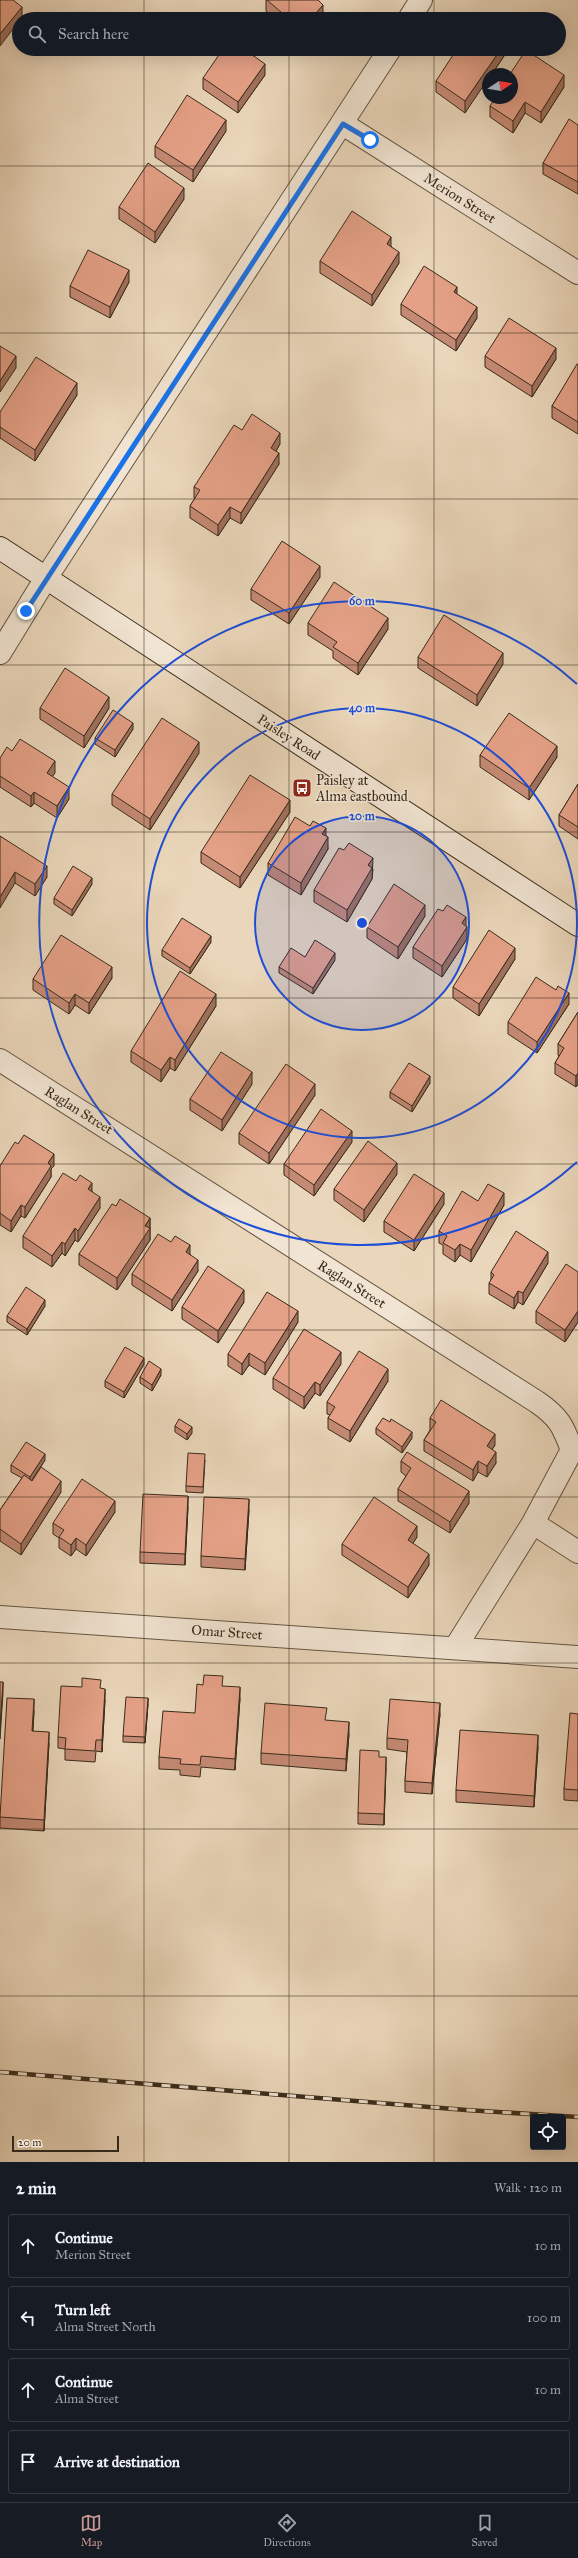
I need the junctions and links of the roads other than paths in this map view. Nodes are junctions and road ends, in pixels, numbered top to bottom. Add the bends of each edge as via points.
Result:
1 (421, 0) edge
2 (413, 12) edge
3 (386, 56) edge
4 (343, 124) junction
5 (578, 273) edge
6 (0, 548) edge
7 (46, 578) junction
8 (0, 653) edge
9 (578, 925) edge
10 (0, 1060) edge
11 (533, 1523) junction
12 (578, 1552) edge
13 (0, 1617) edge
14 (455, 1648) junction
15 (578, 1657) edge

1 - 2 street
3 - 4 street
4 - 5 street, Merion Street
4 - 7 street
6 - 7 street, Paisley Road
7 - 8 street
7 - 9 street, Paisley Road
10 - 11 street, Raglan Street via 552,1412 563,1425 572,1450
11 - 12 street
11 - 14 street
13 - 14 street, Omar Street
14 - 15 street, Omar Street

